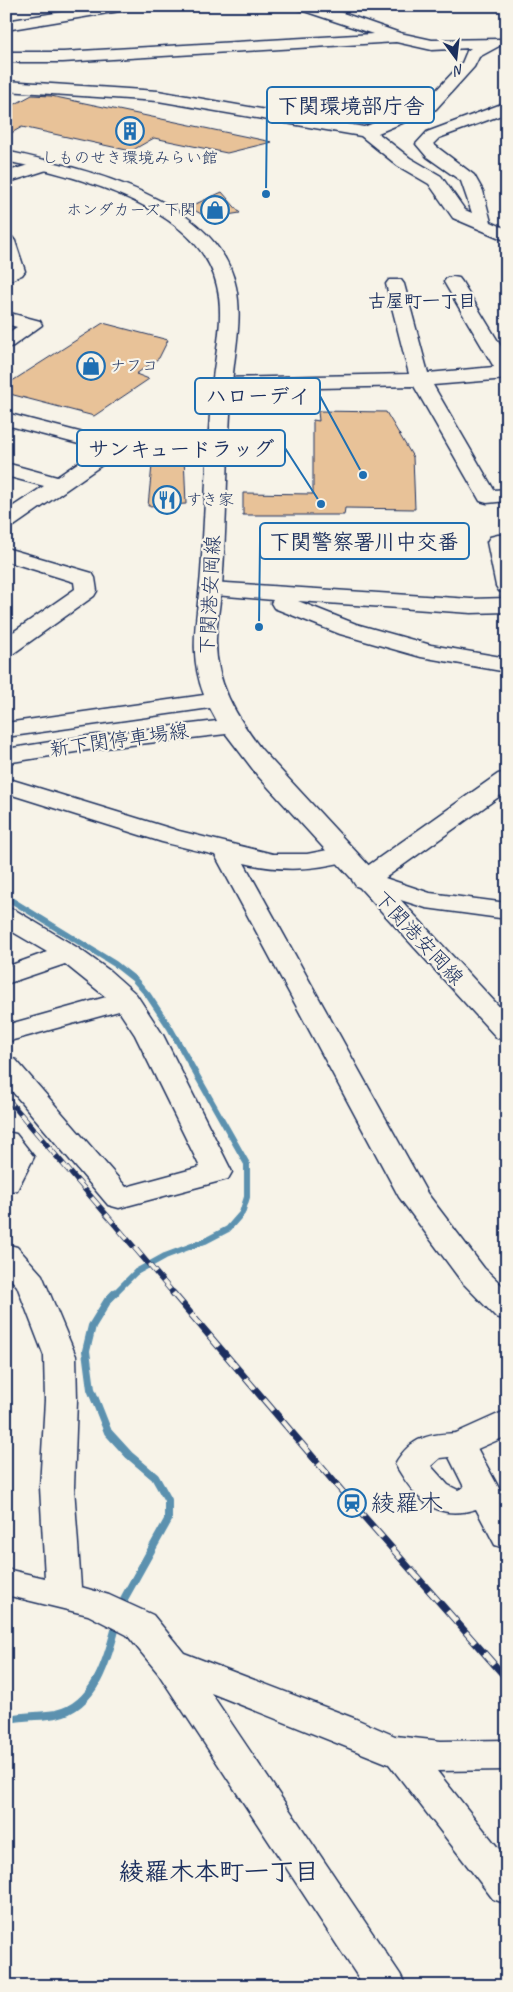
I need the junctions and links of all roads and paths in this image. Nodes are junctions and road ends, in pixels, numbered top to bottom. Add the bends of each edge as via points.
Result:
1 (126, 6) edge
2 (303, 6) edge
3 (88, 10) edge
4 (6, 26) edge
5 (396, 37) junction
6 (501, 41) edge
7 (6, 57) edge
8 (63, 57) junction
9 (6, 86) edge
10 (78, 89) junction
11 (502, 112) edge
12 (366, 132) junction
13 (6, 156) edge
14 (44, 165) junction
15 (6, 178) edge
16 (484, 225) junction
17 (507, 236) edge
18 (6, 241) edge
19 (6, 277) edge
20 (453, 282) dead end
21 (396, 284) dead end
22 (6, 318) edge
23 (6, 342) edge
24 (506, 372) edge
25 (420, 380) junction
26 (222, 384) junction
27 (6, 418) edge
28 (6, 469) edge
29 (60, 484) junction
30 (507, 495) edge
31 (6, 521) edge
32 (507, 542) edge
33 (6, 554) edge
34 (507, 586) edge
35 (211, 590) junction
36 (255, 592) junction
37 (507, 605) edge
38 (6, 648) edge
39 (507, 664) edge
40 (217, 700) junction
41 (233, 726) junction
42 (6, 730) edge
43 (10, 756) edge
44 (507, 780) edge
45 (6, 785) edge
46 (225, 851) junction
47 (343, 855) junction
48 (365, 880) junction
49 (507, 911) edge
50 (13, 927) edge
51 (68, 954) junction
52 (6, 976) edge
53 (126, 1000) junction
54 (507, 1032) edge
55 (6, 1034) edge
56 (6, 1066) edge
57 (6, 1141) edge
58 (6, 1183) edge
59 (6, 1254) edge
60 (507, 1308) edge
61 (507, 1422) edge
62 (459, 1445) junction
63 (483, 1492) junction
64 (507, 1536) edge
65 (6, 1582) edge
66 (64, 1594) junction
67 (171, 1663) junction
68 (402, 1753) junction
69 (507, 1755) edge
70 (507, 1888) edge
71 (386, 1986) edge

1 - 3 street
2 - 5 street
3 - 4 street
5 - 6 street via 432,45
5 - 8 street
6 - 12 street via 472,54 469,64 430,106
7 - 8 street
8 - 10 street
9 - 10 street
10 - 12 street via 158,96
11 - 16 street via 433,135 424,144 465,175 472,186
12 - 16 street via 404,162 434,180 460,214
13 - 14 street, 下関港安岡線
14 - 15 street
14 - 26 street, 下関港安岡線 via 86,176 142,197 186,226 215,256 223,272 230,303
16 - 17 street
18 - 19 street via 16,271
20 - 24 street
21 - 25 street
22 - 23 street via 33,325
24 - 25 street
25 - 26 street
25 - 30 street via 487,497
26 - 35 street, 下関港安岡線
27 - 29 street via 111,446 105,454
28 - 29 street
29 - 31 street
32 - 34 street via 498,542
33 - 38 street via 84,578 86,591
35 - 36 street
35 - 40 street, 下関港安岡線 via 204,648 208,677
36 - 37 street
36 - 39 street via 348,629 429,652
40 - 41 street, 下関港安岡線
40 - 42 street, 新下関停車場線
41 - 43 street, 新下関停車場線
41 - 47 street, 下関港安岡線
44 - 48 street
45 - 46 street
46 - 47 street via 273,862 307,862
46 - 60 street via 414,1198 473,1275
47 - 48 street, 下関港安岡線
48 - 49 street via 426,900
48 - 54 street, 下関港安岡線
50 - 51 street
51 - 52 street
51 - 53 street
53 - 55 street
53 - 56 street via 149,1035 217,1172 119,1198
57 - 58 street via 19,1158
59 - 66 street via 31,1282 60,1356 57,1487
61 - 62 street
62 - 63 street
62 - 63 street via 432,1446 412,1464 437,1495 456,1502
63 - 64 street
65 - 66 street
66 - 67 street via 136,1622
67 - 68 street
67 - 71 street
68 - 69 street
68 - 70 street

